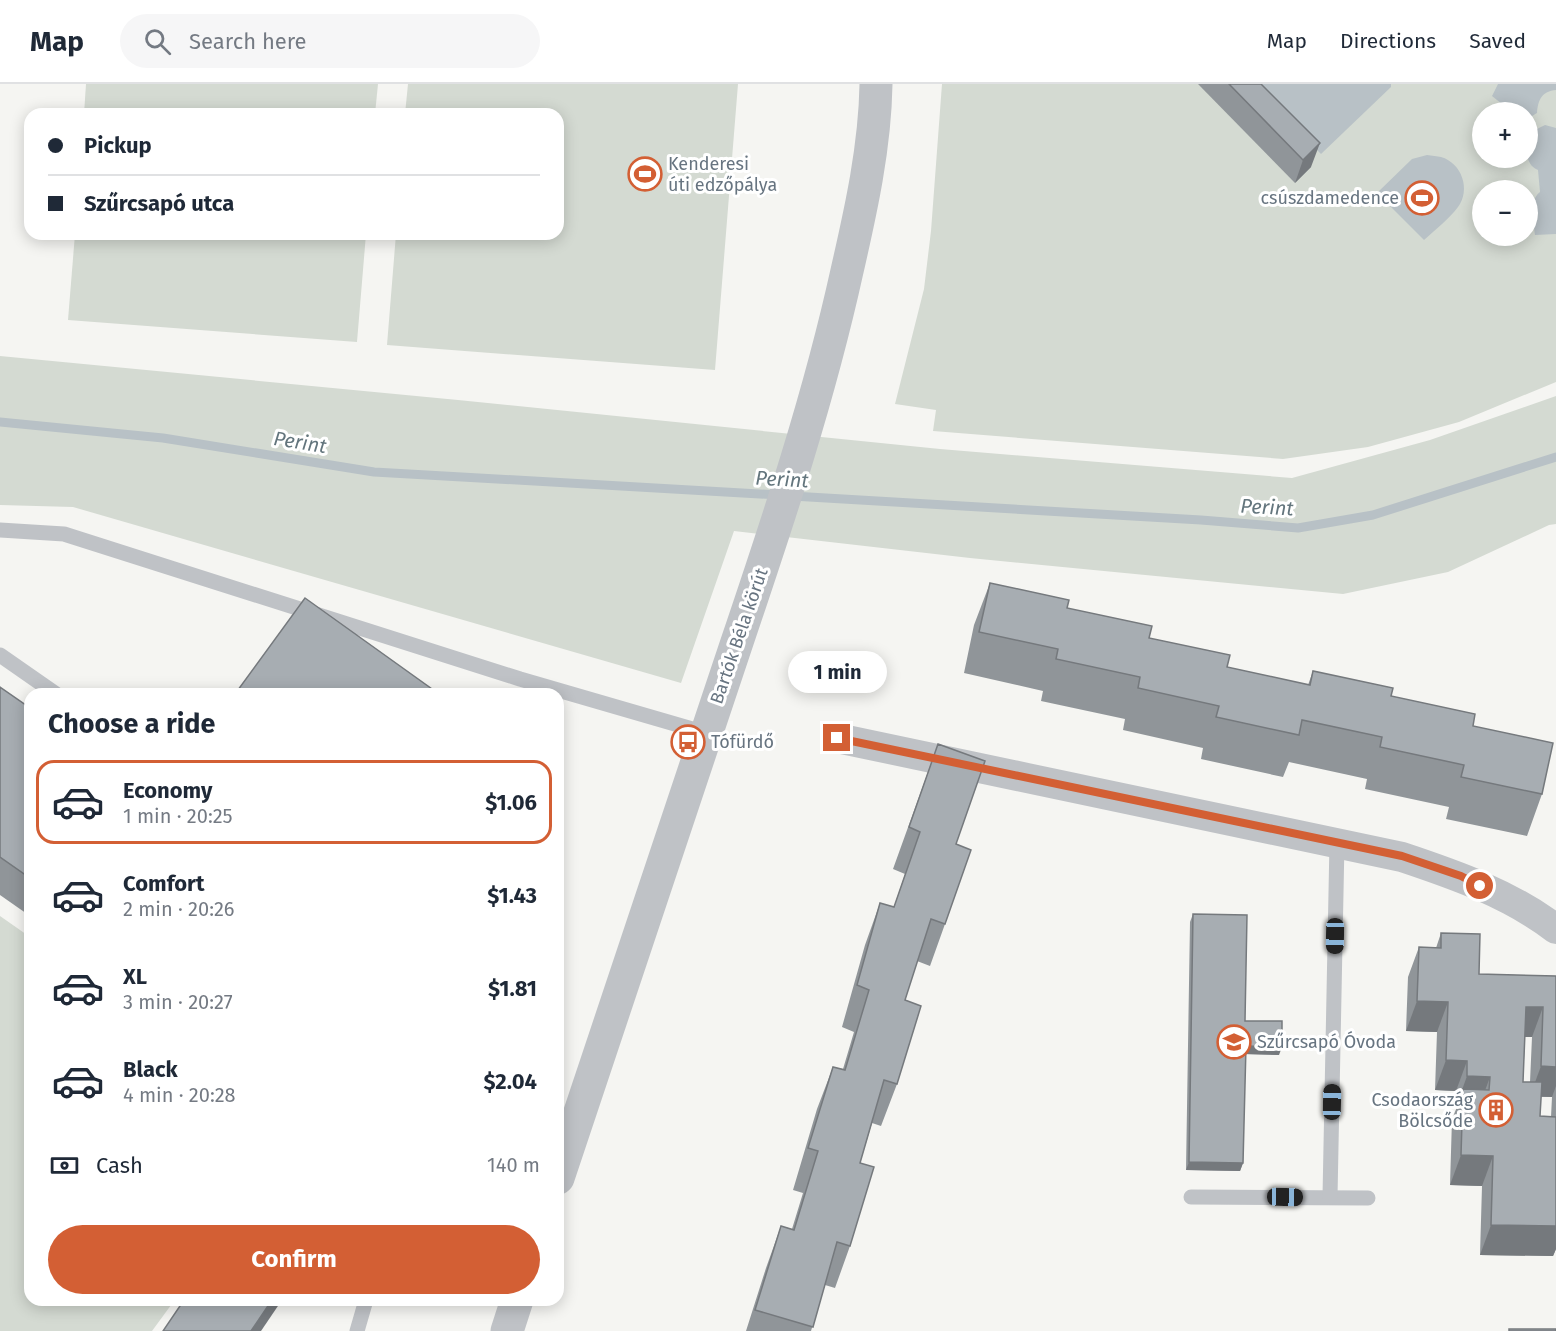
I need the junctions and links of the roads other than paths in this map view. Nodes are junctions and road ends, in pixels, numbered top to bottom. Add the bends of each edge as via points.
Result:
1 (876, 84) edge
2 (0, 530) edge
3 (0, 655) edge
4 (47, 688) edge
5 (551, 688) edge
6 (564, 692) edge
7 (706, 733) junction
8 (837, 738) dead end
9 (1337, 842) junction
10 (1554, 928) edge
11 (564, 1160) edge
12 (1191, 1197) dead end
13 (1330, 1197) junction
14 (1368, 1198) dead end
15 (364, 1306) edge
16 (515, 1306) edge
17 (357, 1331) edge
18 (507, 1331) edge

1 - 7 street, Bartók Béla körút via 869,163 858,225 812,413
2 - 5 lane via 64,534
3 - 4 lane
6 - 7 lane
7 - 11 street, Bartók Béla körút
8 - 9 street
9 - 10 street via 1402,856 1461,876
9 - 13 lane
12 - 13 lane
13 - 14 lane
15 - 17 lane
16 - 18 street

